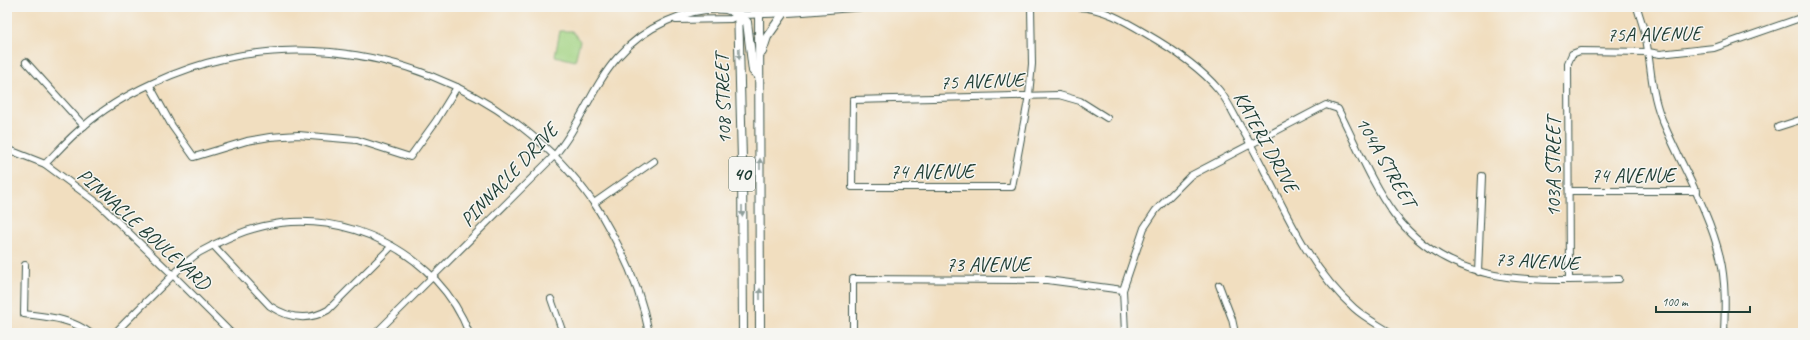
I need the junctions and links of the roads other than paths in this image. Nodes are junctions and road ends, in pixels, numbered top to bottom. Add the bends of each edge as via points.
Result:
1 (752, 7) edge
2 (862, 7) edge
3 (1031, 7) edge
4 (1078, 7) edge
5 (1637, 7) edge
6 (759, 10) edge
7 (738, 11) edge
8 (784, 13) junction
9 (1803, 17) edge
10 (1648, 52) junction
11 (1572, 54) joint
12 (26, 62) dead end
13 (760, 76) junction
14 (150, 86) junction
15 (457, 87) junction
16 (1029, 95) junction
17 (1107, 118) dead end
18 (1803, 119) edge
19 (84, 126) junction
20 (1778, 127) dead end
21 (1251, 143) junction
22 (7, 149) edge
23 (554, 156) junction
24 (654, 161) dead end
25 (45, 164) junction
26 (1482, 176) dead end
27 (852, 187) joint
28 (1569, 191) junction
29 (1697, 191) junction
30 (594, 203) junction
31 (213, 245) junction
32 (392, 246) junction
33 (1433, 250) joint
34 (25, 265) dead end
35 (1478, 272) junction
36 (173, 275) junction
37 (433, 276) junction
38 (1619, 279) dead end
39 (1569, 280) junction
40 (1219, 285) dead end
41 (1123, 290) junction
42 (551, 299) dead end
43 (90, 333) edge
44 (115, 333) edge
45 (230, 333) edge
46 (376, 333) edge
47 (469, 333) edge
48 (563, 333) edge
49 (650, 333) edge
50 (743, 333) edge
51 (760, 333) edge
52 (853, 333) edge
53 (1125, 333) edge
54 (1235, 333) edge
55 (1391, 333) edge
56 (1724, 333) edge

1 - 6 main road
2 - 8 street, PINNACLE DRIVE
3 - 16 street via 1032,64
4 - 21 street, KATERI DRIVE via 1086,7 1120,18 1189,62 1219,90
5 - 10 street
6 - 7 street, PINNACLE DRIVE
6 - 8 street, PINNACLE DRIVE
6 - 13 main road, 108 STREET / 40
7 - 13 main road via 747,22 753,71
7 - 23 street, PINNACLE DRIVE via 731,19 673,20 648,31 632,43 602,78
7 -> 50 main road, 108 STREET / 40
8 - 13 main road via 763,47
9 - 10 street, 75A AVENUE via 1714,48 1660,54
10 - 11 street, 75A AVENUE via 1580,51
10 - 29 street via 1661,117
11 - 28 street, 103A STREET via 1568,63
12 - 19 street
51 -> 13 main road, 108 STREET / 40
14 - 15 street via 177,74 227,58 298,51 347,54 383,60 429,74
14 - 15 street via 172,126 194,156 247,141 298,135 357,140 410,156
14 - 19 street via 112,106
15 - 23 street via 500,111 526,130
16 - 17 street, 75 AVENUE via 1059,95 1080,101
16 - 27 street, 74 AVENUE via 1012,187
16 - 27 street, 75 AVENUE via 852,100
18 - 20 street
19 - 25 street
21 - 33 street, 104A STREET via 1323,106 1330,105 1338,109 1394,214
21 - 41 street via 1190,176 1156,210 1144,228
21 - 55 street, KATERI DRIVE via 1306,252 1325,278 1354,308
22 - 25 street, PINNACLE BOULEVARD
23 - 30 street
23 - 37 street, PINNACLE DRIVE
24 - 30 street
25 - 36 street, PINNACLE BOULEVARD via 99,204
26 - 35 street
28 - 29 street, 74 AVENUE
28 - 39 street, 103A STREET
29 - 56 street via 1720,258 1724,292
30 - 49 street via 634,278
31 - 32 street via 265,225 299,222 341,226
31 - 32 street via 270,306 294,317 318,316 328,310
31 - 36 street
32 - 37 street via 419,263
33 - 35 street, 73 AVENUE
34 - 43 street via 24,314 62,319 81,326
35 - 39 street, 73 AVENUE via 1516,279
36 - 44 street
36 - 45 street, PINNACLE BOULEVARD
37 - 46 street, PINNACLE DRIVE
37 - 47 street via 454,304
38 - 39 street, 73 AVENUE
40 - 54 street
41 - 52 street, 73 AVENUE via 1047,280 853,279
41 - 53 street
42 - 48 street

